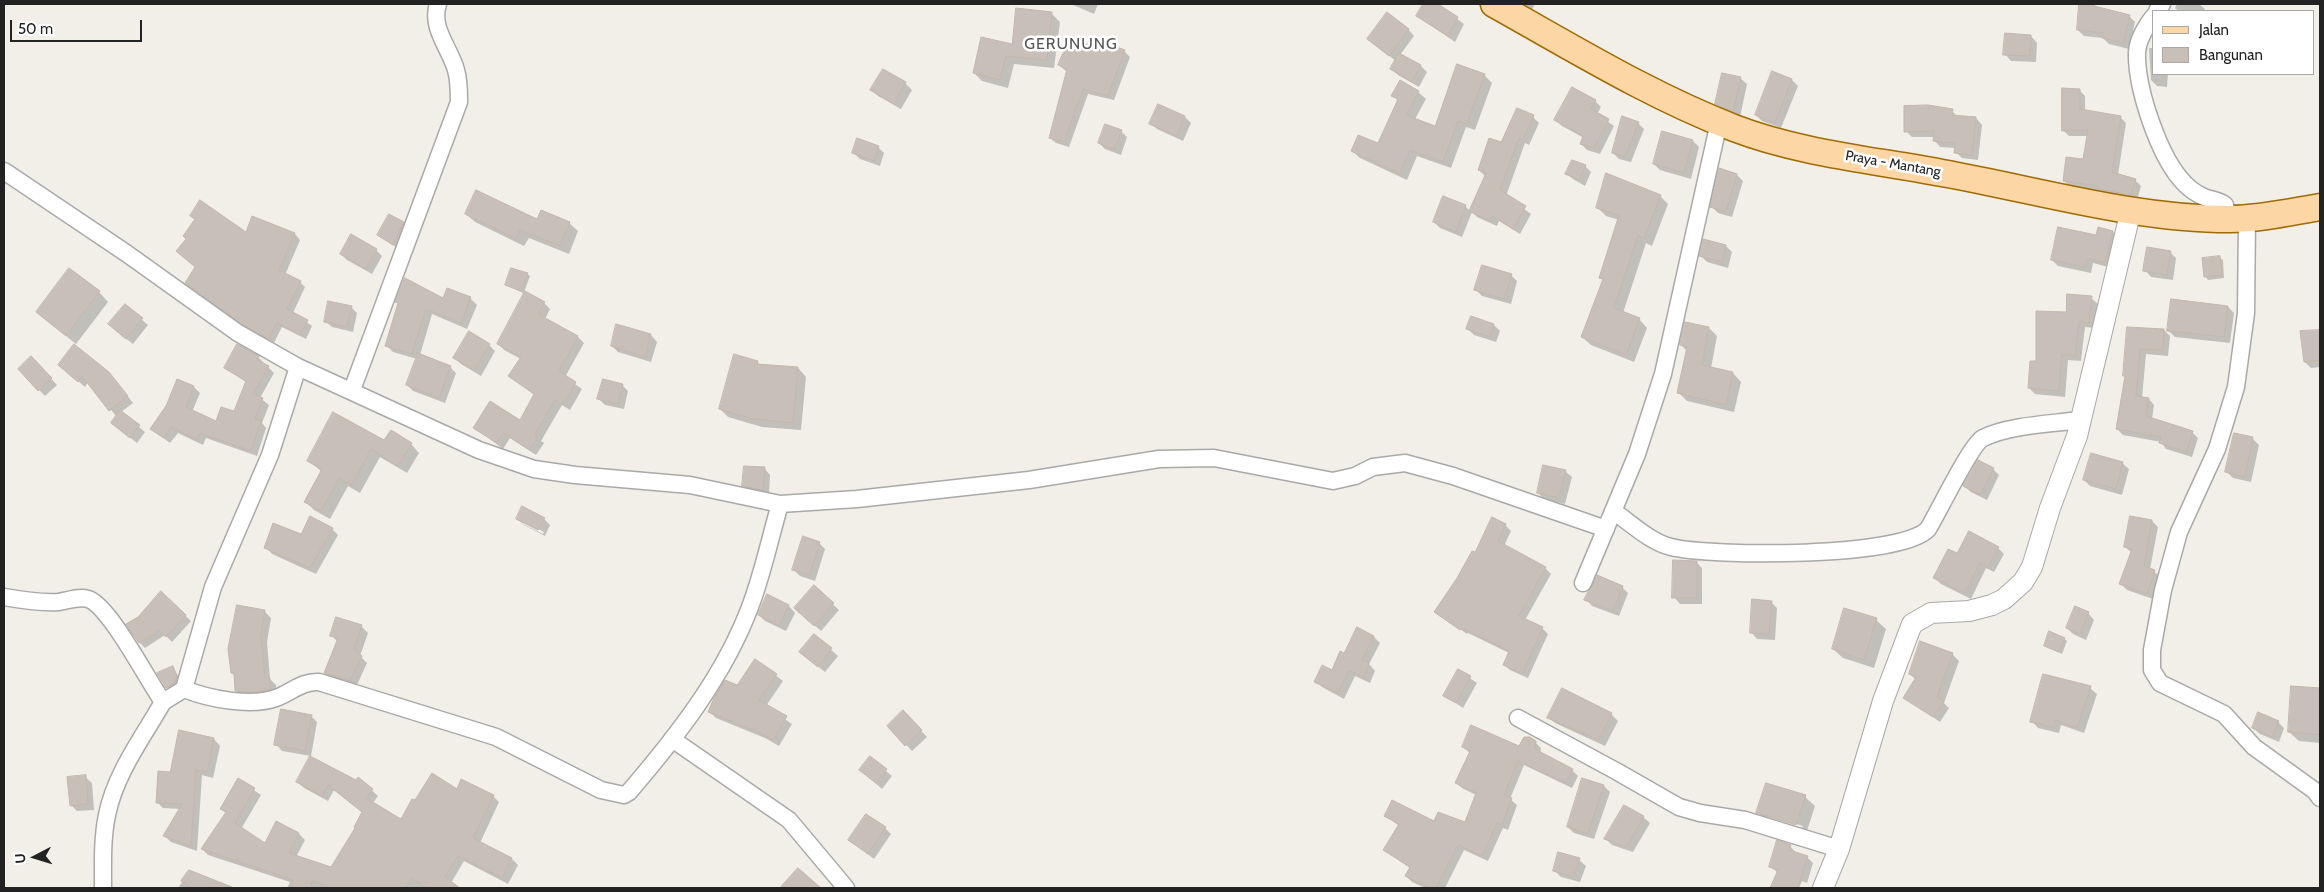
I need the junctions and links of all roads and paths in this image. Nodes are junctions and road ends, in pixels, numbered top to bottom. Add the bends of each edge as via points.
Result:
1 (438, 4) edge
2 (1494, 4) edge
3 (2152, 19) edge
4 (1719, 122) junction
5 (4, 171) edge
6 (2320, 207) edge
7 (2131, 210) junction
8 (2237, 219) junction
9 (298, 367) junction
10 (352, 390) junction
11 (2080, 420) junction
12 (780, 504) junction
13 (1613, 511) junction
14 (1606, 529) junction
15 (1583, 583) dead end
16 (4, 597) edge
17 (184, 689) junction
18 (163, 702) junction
19 (1518, 718) dead end
20 (672, 739) junction
21 (2320, 798) edge
22 (1839, 849) junction
23 (103, 888) edge
24 (846, 888) edge
25 (1823, 888) edge

1 - 10 street via 436,20 456,68 459,102
2 - 4 main road, Praya - Mantang via 1616,73
3 - 8 street via 2140,38 2137,51 2140,81 2160,149 2185,184 2203,197 2225,206
4 - 7 main road, Praya - Mantang via 1779,143
4 - 13 street via 1663,374 1637,454
5 - 9 street via 238,333
6 - 8 main road, Praya - Mantang
7 - 8 main road, Praya - Mantang
7 - 11 street
8 - 21 street via 2246,313 2236,387 2217,449 2179,532 2152,650 2152,670 2160,683 2224,714 2254,747 2315,790
9 - 10 street
9 - 17 street via 270,455 213,587
10 - 12 street via 479,450 534,468 575,475 690,485
11 - 13 street via 2010,430 1982,439 1967,456 1928,529 1905,541 1834,552 1790,554 1673,548
11 - 22 street via 2032,567 2023,582 1992,605 1969,611 1931,613 1912,624 1883,700
12 - 14 street via 1029,480 1159,458 1214,458 1332,481 1373,468 1405,463 1453,476
12 - 20 street via 742,626 708,689
13 - 14 street
14 - 15 street
16 - 18 street via 31,602 90,599 114,626
17 - 18 street
17 - 20 street via 228,701 264,700 278,697 302,684 319,682 496,737 601,790 618,795 630,792
18 - 23 street via 121,775 107,814
19 - 22 street via 1679,807 1700,814 1745,820
20 - 24 street via 789,820
22 - 25 street

